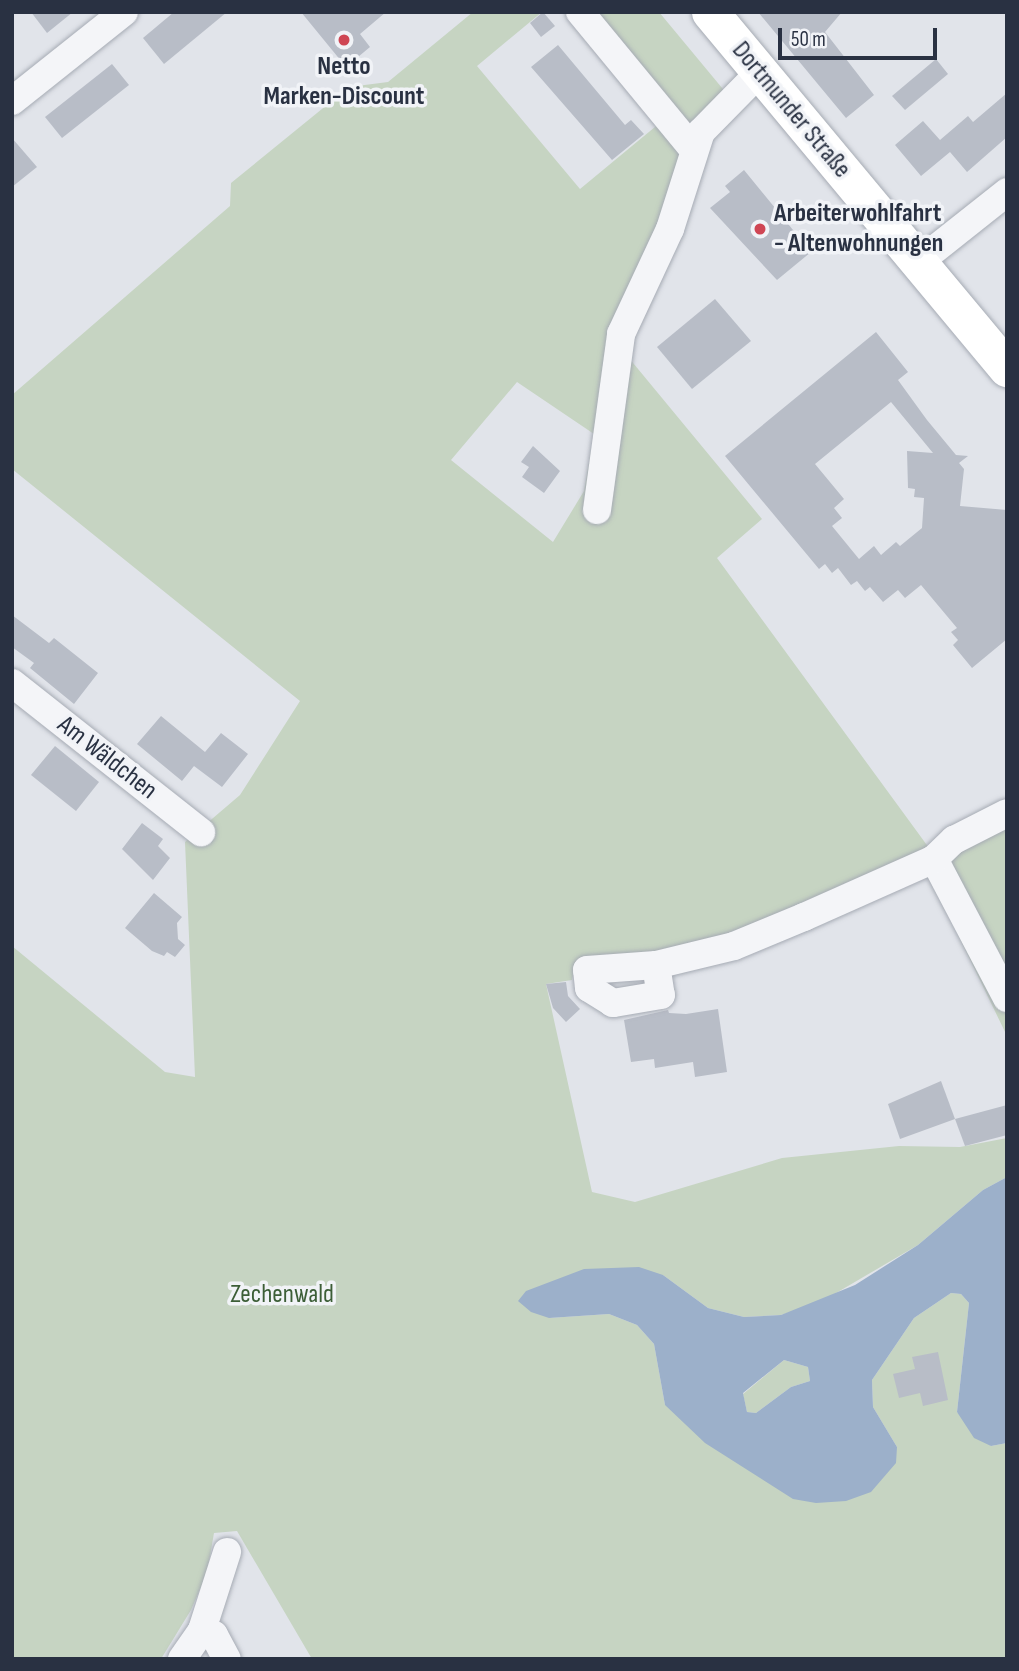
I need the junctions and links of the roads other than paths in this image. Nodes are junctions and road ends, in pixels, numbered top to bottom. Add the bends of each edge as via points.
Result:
1 (124, 12) edge
2 (580, 12) edge
3 (710, 12) edge
4 (759, 73) junction
5 (12, 102) edge
6 (693, 149) junction
7 (1007, 191) edge
8 (920, 261) junction
9 (1007, 369) edge
10 (597, 510) dead end
11 (12, 683) edge
12 (1007, 813) edge
13 (201, 832) dead end
14 (934, 859) junction
15 (656, 965) dead end
16 (1007, 998) edge
17 (227, 1552) dead end
18 (202, 1629) junction
19 (182, 1659) edge
20 (227, 1659) edge

1 - 5 street
2 - 6 street
3 - 4 main road, Dortmunder Straße
4 - 6 street via 701,132
4 - 8 main road, Dortmunder Straße
6 - 10 street via 670,229 621,334
7 - 8 street
8 - 9 main road, Dortmunder Straße
11 - 13 street, Am Wäldchen
12 - 14 street via 954,840
14 - 15 street via 734,946
14 - 16 street
17 - 18 street
18 - 19 street
18 - 20 street via 214,1635

